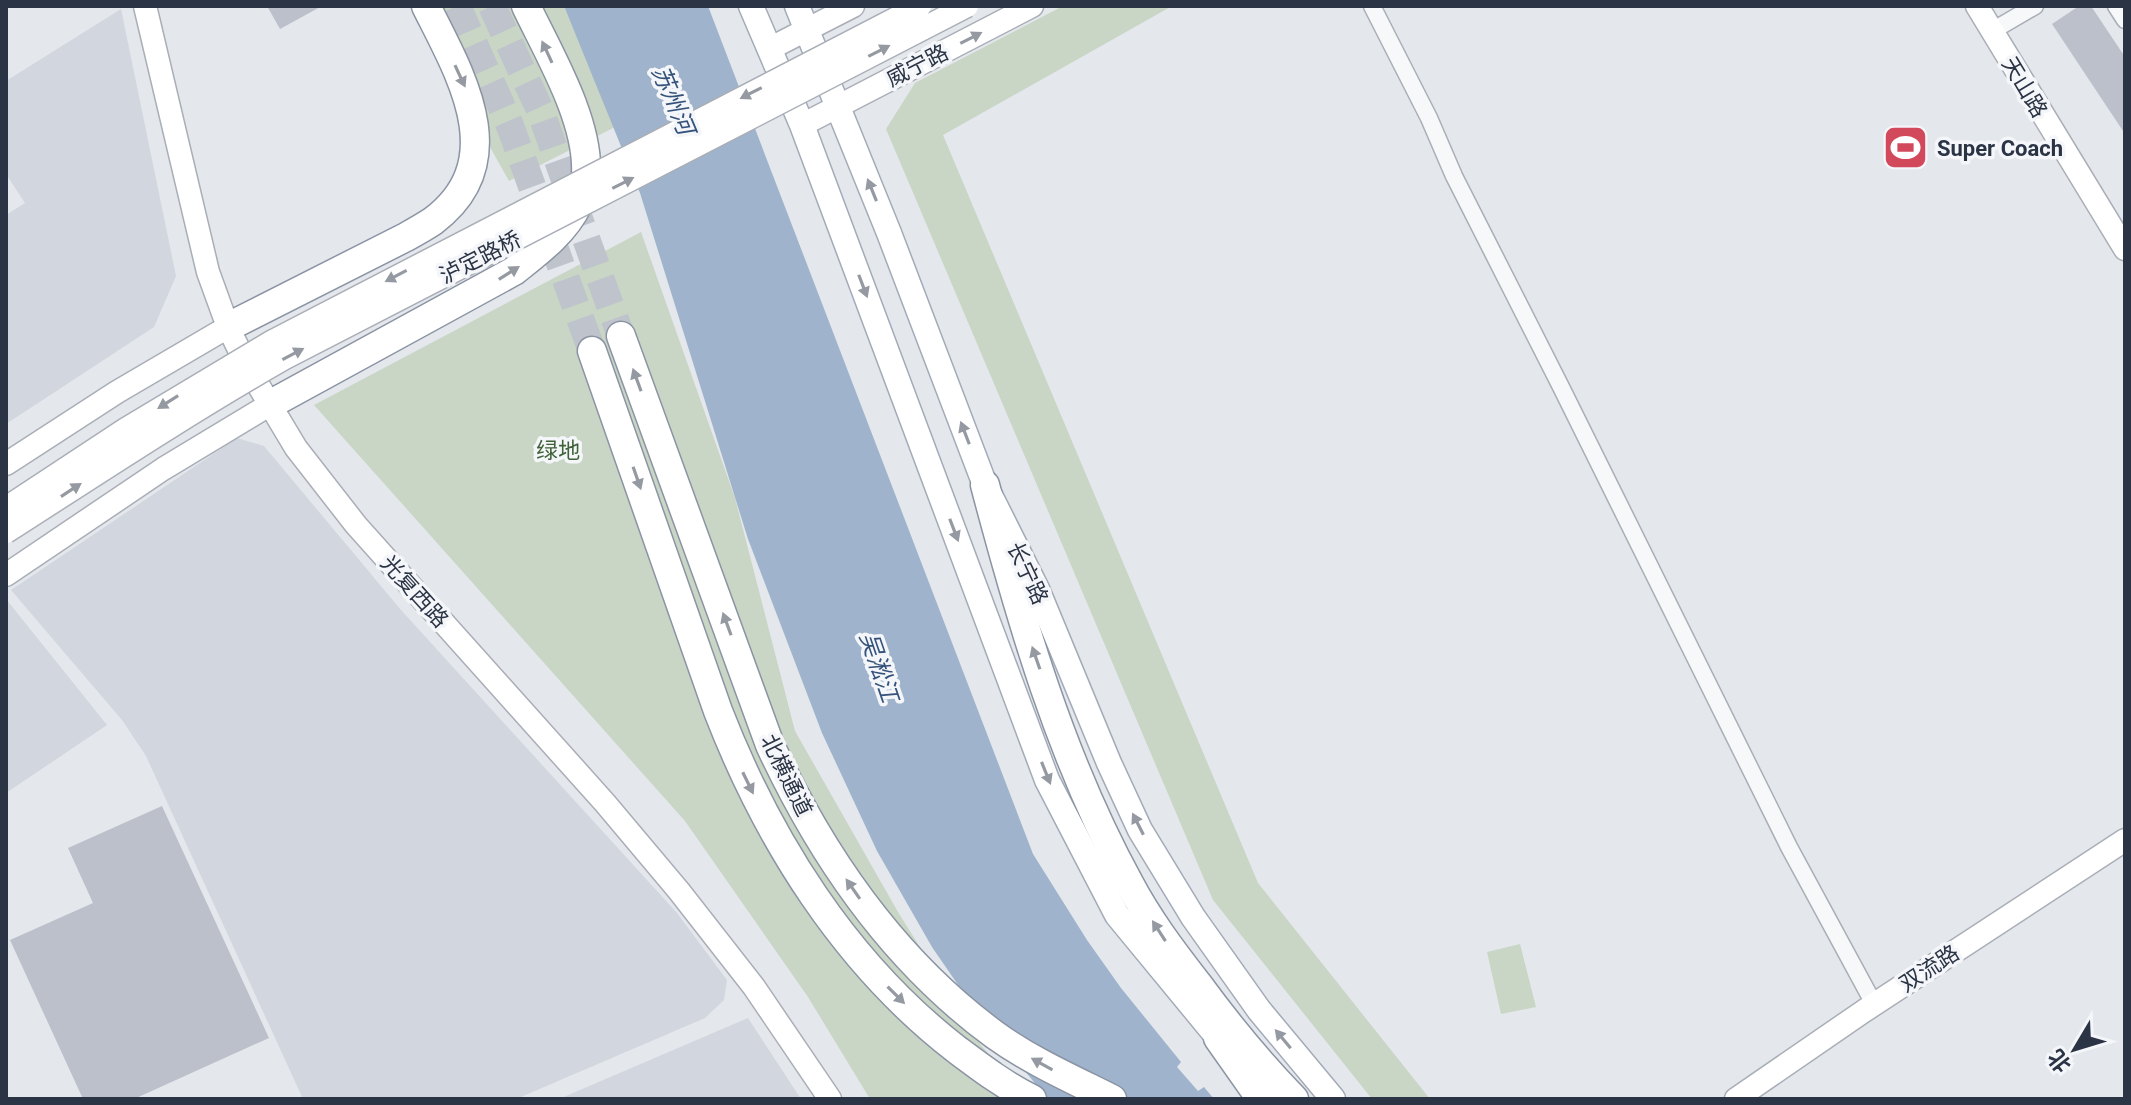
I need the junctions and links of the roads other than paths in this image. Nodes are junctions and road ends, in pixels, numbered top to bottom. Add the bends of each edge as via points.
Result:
1 (145, 6) edge
2 (426, 6) edge
3 (526, 6) edge
4 (751, 6) edge
5 (797, 6) edge
6 (853, 6) edge
7 (920, 6) edge
8 (967, 6) edge
9 (1032, 6) edge
10 (1372, 6) edge
11 (1977, 6) edge
12 (2035, 6) edge
13 (2116, 6) edge
14 (2125, 20) edge
15 (807, 30) junction
16 (1992, 31) junction
17 (769, 49) junction
18 (838, 107) junction
19 (802, 125) junction
20 (2125, 249) edge
21 (228, 327) junction
22 (621, 336) tunnel mouth
23 (592, 351) tunnel mouth
24 (269, 405) junction
25 (6, 464) edge
26 (985, 485) junction
27 (6, 508) edge
28 (6, 532) edge
29 (6, 575) edge
30 (2125, 840) edge
31 (1874, 1004) junction
32 (1217, 1037) junction
33 (830, 1099) edge
34 (1032, 1099) edge
35 (1112, 1099) edge
36 (1261, 1099) edge
37 (1270, 1099) edge
38 (1294, 1099) edge
39 (1333, 1099) edge
40 (1736, 1099) edge

1 - 21 main road, 光复西路 via 194,219
2 -> 21 highway via 473,114 474,157 459,194 433,221 406,237
24 -> 3 highway via 514,271 560,231 577,206 586,177 576,114
4 - 17 main road
5 - 15 main road, 长宁路
6 - 15 main road
7 -> 27 main road, 泸定路桥, bridge via 273,341
28 -> 8 main road, 泸定路桥, bridge via 285,358
18 -> 9 main road, 威宁路
10 - 31 street via 1789,847
11 - 16 main road, 天山路
12 - 16 street
13 - 14 street
15 - 17 main road
15 - 18 main road, 长宁路
16 - 20 main road, 天山路
17 - 19 main road
18 - 19 main road, 威宁路
26 -> 18 main road, 长宁路
19 -> 32 main road via 1047,780 1117,915
21 - 24 main road, 光复西路
21 - 25 main road
35 -> 22 highway, 北横通道 via 1044,1066 952,1002 859,898 813,829 770,745
23 -> 34 highway, 北横通道 via 718,711 783,847 831,919 891,990 929,1028
24 - 29 main road
24 - 33 main road, 光复西路 via 356,525 679,891 754,987
38 -> 26 highway via 1168,946 1096,819 1025,626
39 -> 26 main road, 长宁路 via 1259,1010 1140,830 1037,589
30 - 31 main road, 双流路
31 - 40 main road, 双流路
32 - 36 highway
32 - 37 main road

